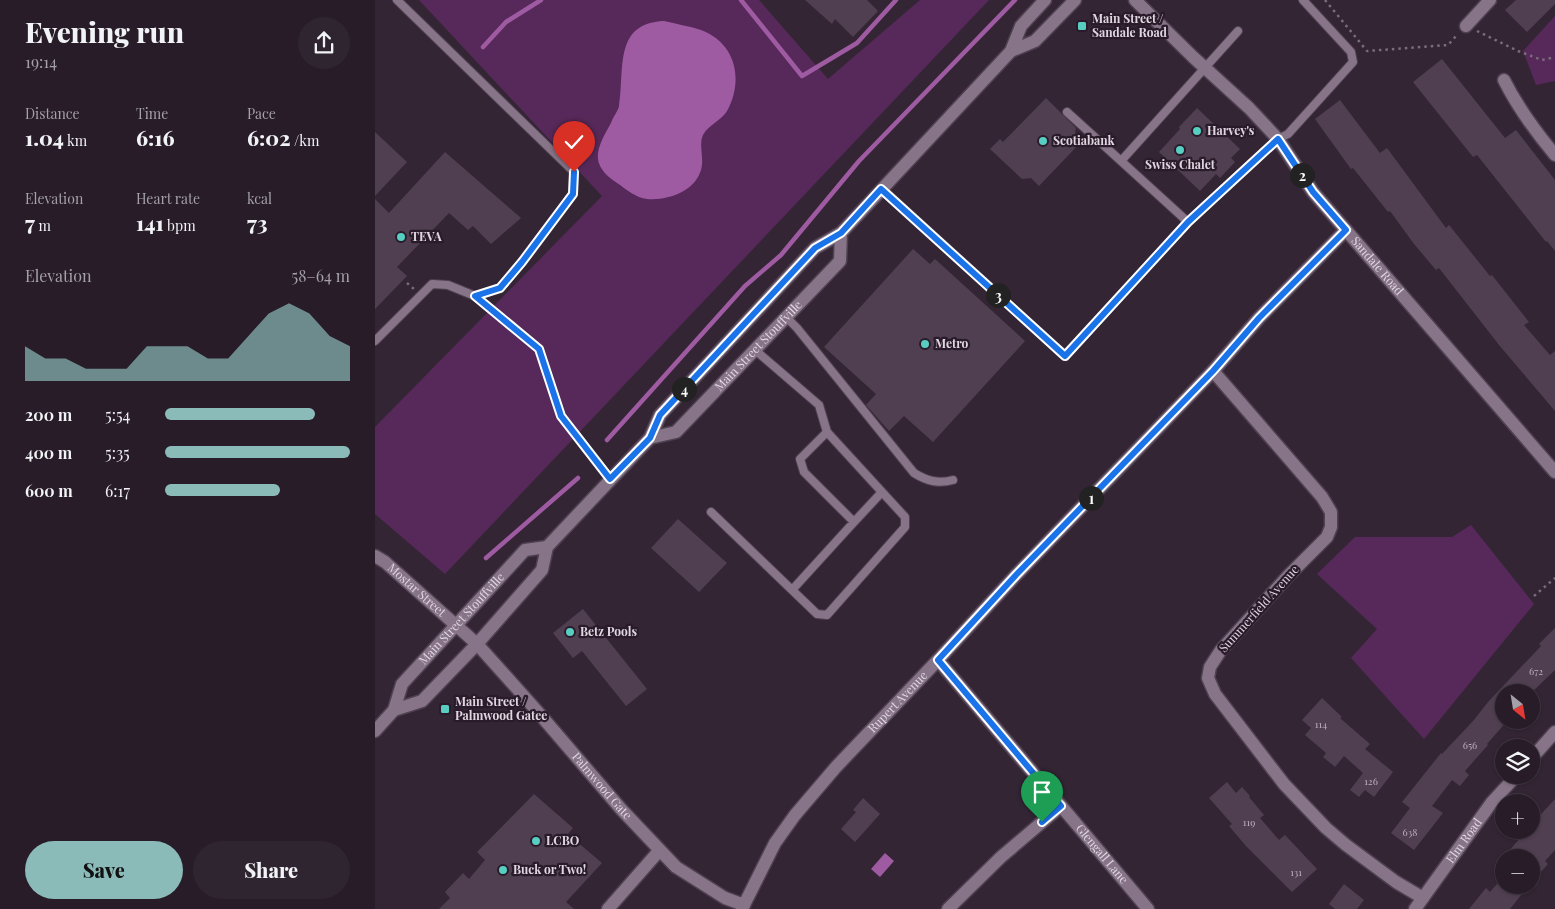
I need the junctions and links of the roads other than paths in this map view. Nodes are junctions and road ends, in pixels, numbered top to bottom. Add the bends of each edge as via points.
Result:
1 (397, 0) edge
2 (1045, 0) edge
3 (1075, 0) edge
4 (1135, 0) edge
5 (1303, 0) edge
6 (1490, 0) edge
7 (1466, 26) road end
8 (1238, 30) dead end
9 (1011, 51) junction
10 (1205, 68) junction
11 (1504, 80) dead end
12 (1067, 112) dead end
13 (1278, 139) junction
14 (1555, 155) edge
15 (1121, 161) junction
16 (881, 189) junction
17 (1188, 222) junction
18 (1346, 230) junction
19 (841, 233) junction
20 (475, 296) junction
21 (786, 317) junction
22 (375, 341) edge
23 (755, 350) junction
24 (1213, 371) junction
25 (827, 432) junction
26 (650, 438) junction
27 (1555, 472) edge
28 (610, 479) junction
29 (953, 480) dead end
30 (882, 492) junction
31 (711, 512) dead end
32 (854, 522) junction
33 (547, 547) junction
34 (375, 556) edge
35 (791, 590) junction
36 (456, 624) junction
37 (477, 644) junction
38 (938, 660) junction
39 (394, 710) junction
40 (375, 731) edge
41 (1555, 732) edge
42 (1540, 749) edge
43 (1509, 784) edge
44 (1061, 806) junction
45 (659, 851) junction
46 (1423, 898) junction
47 (743, 907) edge
48 (608, 909) edge
49 (948, 909) edge
50 (1149, 909) edge
51 (1415, 909) edge

1 - 20 lane via 574,172 573,194 522,262 500,288
2 - 9 street, Main Street Stouffville via 1021,26
3 - 9 street, Main Street Stouffville via 1035,41
4 - 10 street, Sandale Road
5 - 13 lane via 1353,57 1350,66 1316,104 1288,134
6 - 7 street
8 - 10 lane
9 - 16 street, Main Street Stouffville
10 - 13 street, Sandale Road
10 - 15 lane
11 - 14 street via 1527,120
12 - 15 lane
13 - 17 lane
13 - 18 street, Sandale Road via 1313,192
15 - 17 lane
16 - 17 lane via 1065,356
16 - 19 street, Main Street Stouffville
18 - 24 street, Rupert Avenue via 1259,318
18 - 27 street, Sandale Road
19 - 21 street, Main Street Stouffville via 840,261
19 - 26 street, Main Street Stouffville via 815,248 660,415
20 - 22 lane via 448,285 432,284
20 - 28 lane via 539,349 561,416
21 - 23 street, Main Street Stouffville
21 - 29 lane via 914,473 935,482
23 - 25 lane via 819,405
23 - 26 street, Main Street Stouffville via 676,432
24 - 38 street, Rupert Avenue
24 - 46 street, Summerfield Avenue via 1322,497 1331,512 1331,527 1327,537 1221,650 1210,666 1208,678 1215,694 1284,784 1326,828 1396,882
25 - 30 lane
25 - 32 lane via 800,459 804,472
26 - 28 street, Main Street Stouffville
28 - 33 street, Main Street Stouffville
30 - 32 lane
30 - 35 lane via 905,517 905,527 827,614 817,614
31 - 35 lane
32 - 35 lane
33 - 36 street, Main Street Stouffville via 525,550
33 - 37 street, Main Street Stouffville via 542,570
34 - 36 street, Mostar Street
36 - 37 street, Mostar Street
36 - 39 street, Main Street Stouffville via 402,684
37 - 39 street, Main Street Stouffville via 421,701
37 - 45 street, Palmwood Gate
38 - 44 street, Glengall Lane
38 - 47 street, Rupert Avenue via 795,814 775,843
39 - 40 street, Main Street Stouffville
41 - 42 street
43 - 46 street, Elm Road
44 - 49 street via 1001,857
44 - 50 street, Glengall Lane
45 - 47 street, Palmwood Gate via 676,867
45 - 48 street
46 - 51 street, Elm Road

